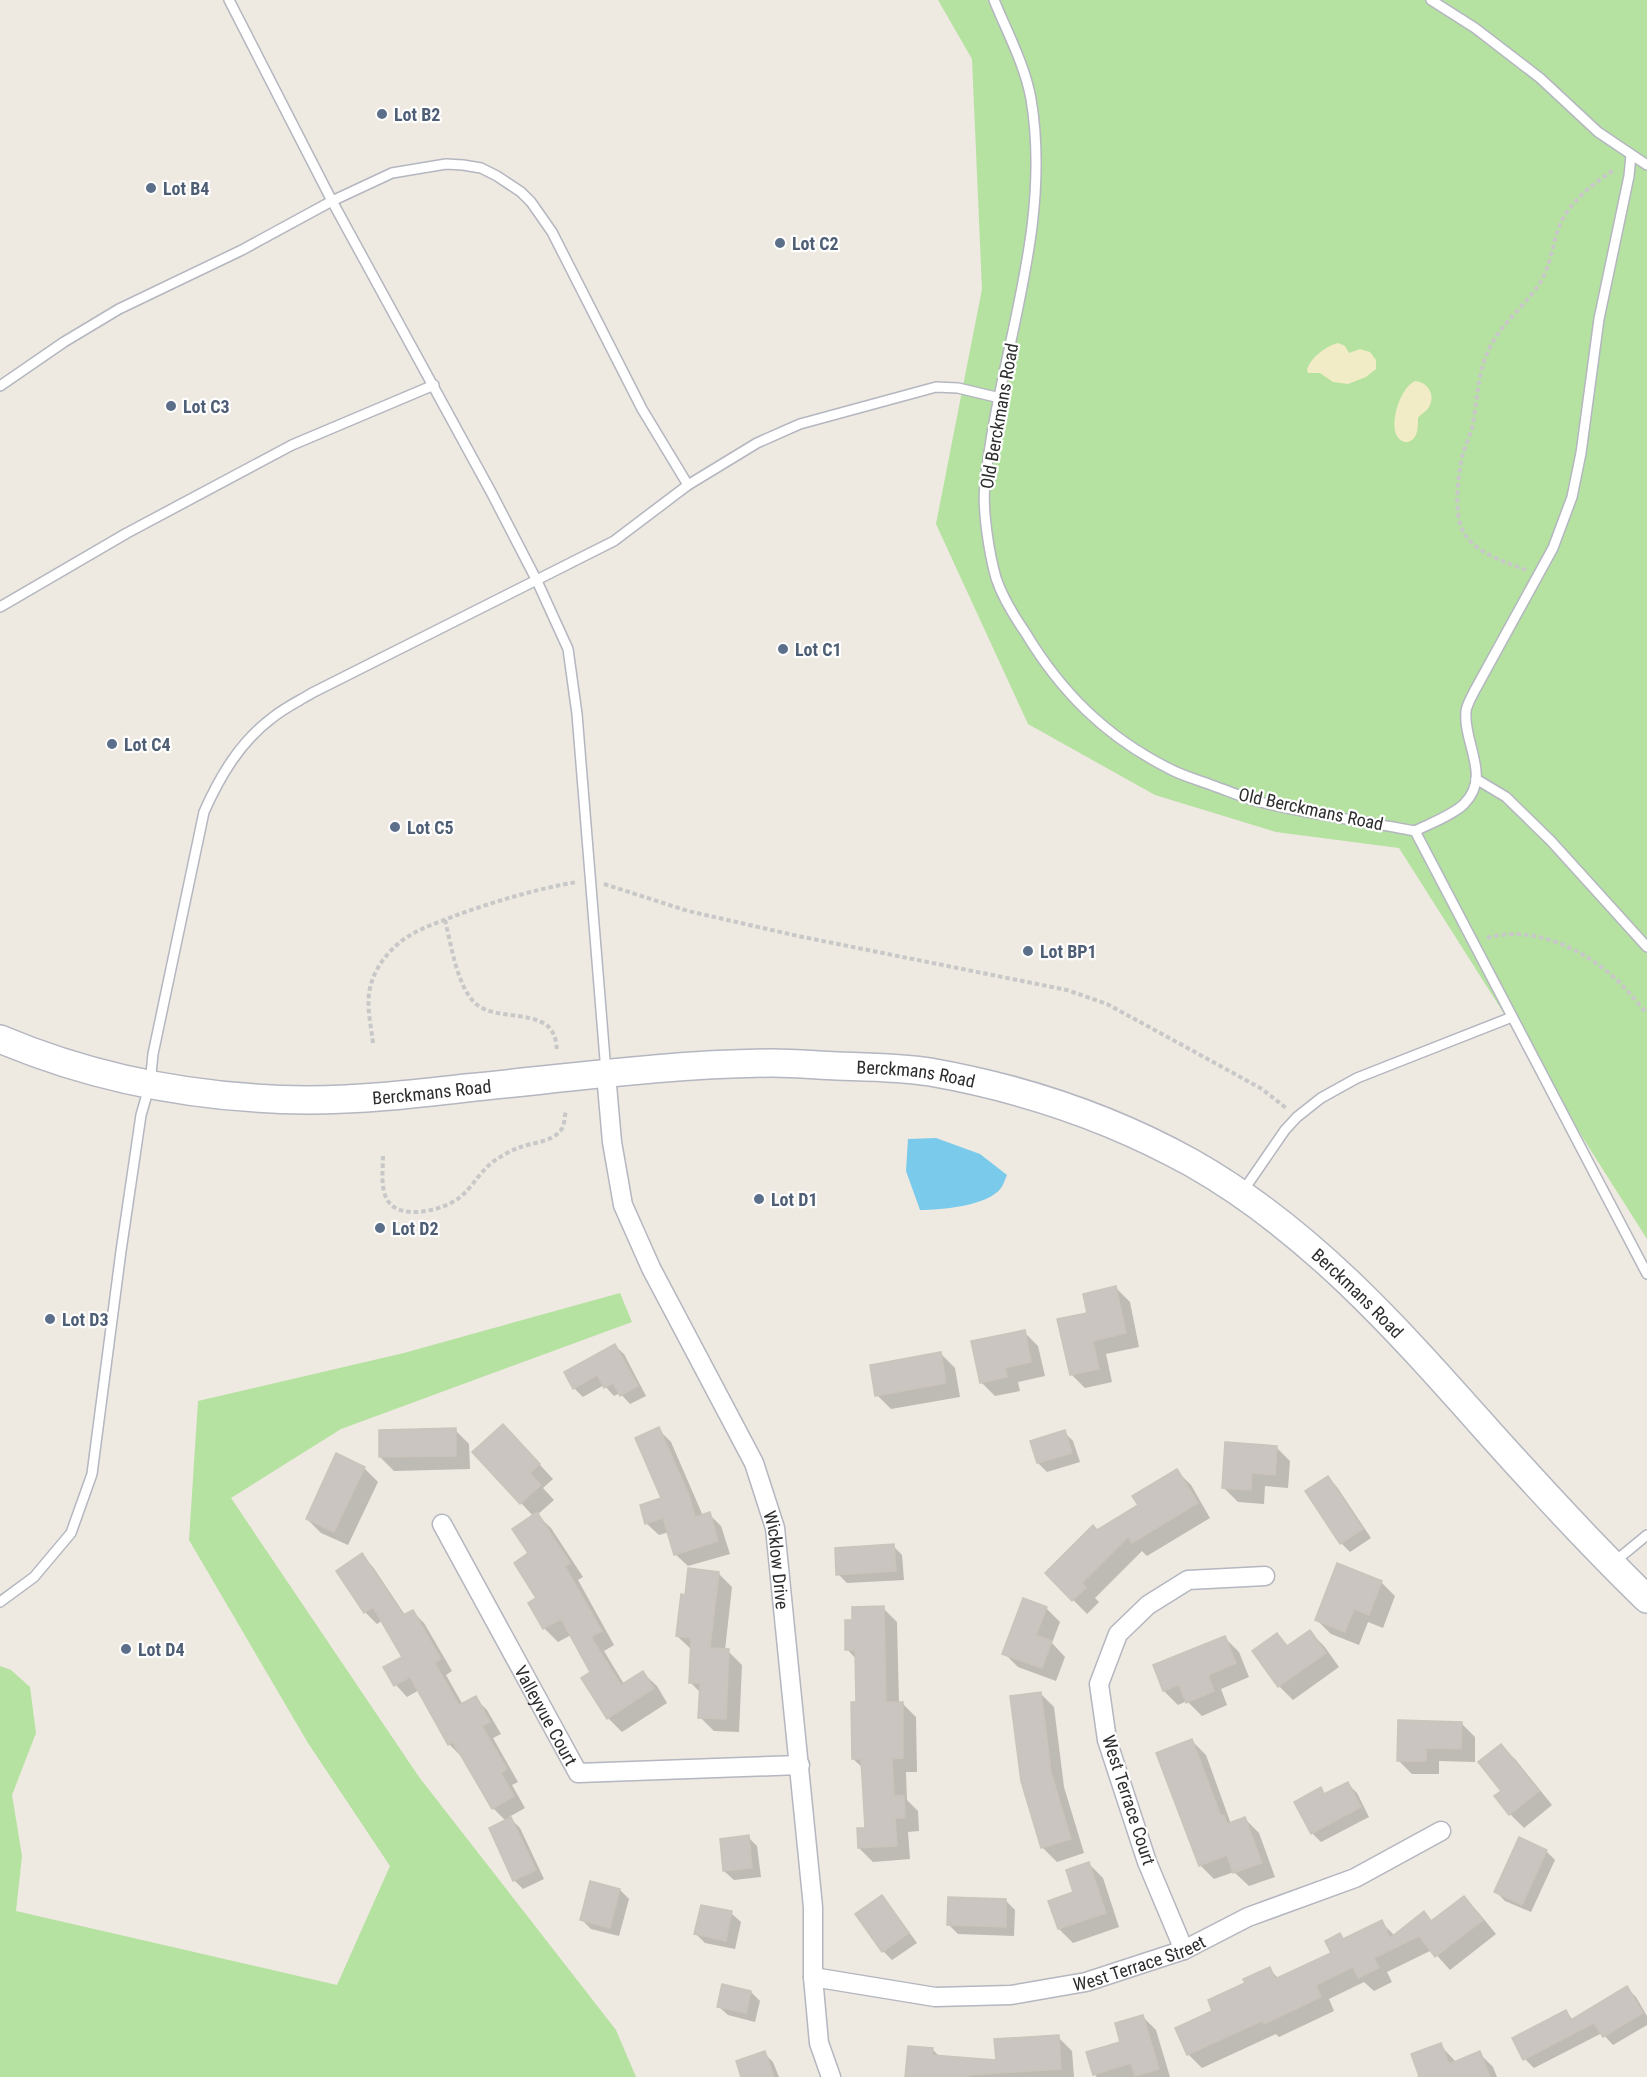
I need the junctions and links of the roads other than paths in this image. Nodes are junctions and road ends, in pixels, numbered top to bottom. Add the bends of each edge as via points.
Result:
1 (229, 0) edge
2 (994, 0) edge
3 (1431, 0) edge
4 (1631, 154) junction
5 (1647, 165) edge
6 (332, 201) junction
7 (434, 385) junction
8 (0, 386) edge
9 (1000, 398) junction
10 (688, 485) junction
11 (537, 581) junction
12 (0, 607) edge
13 (1476, 779) junction
14 (1415, 831) junction
15 (1647, 947) edge
16 (1512, 1017) junction
17 (0, 1039) edge
18 (606, 1074) junction
19 (150, 1084) junction
20 (1241, 1193) junction
21 (1647, 1274) edge
22 (442, 1524) dead end
23 (1647, 1535) edge
24 (1611, 1565) junction
25 (1265, 1576) dead end
26 (1647, 1599) edge
27 (0, 1602) edge
28 (800, 1765) junction
29 (1441, 1831) dead end
30 (1184, 1950) junction
31 (813, 1977) junction
32 (831, 2077) edge

1 - 6 lane
2 - 9 lane, Old Berckmans Road via 1017,53 1030,97 1036,143 1028,257
3 - 4 lane via 1512,56 1598,132
4 - 5 lane
4 - 13 lane via 1599,319 1572,497 1553,549 1466,710
6 - 7 lane
6 - 8 lane via 242,250 119,309
6 - 10 lane via 392,173 446,164 481,168 521,192 552,232 642,410
7 - 11 lane
7 - 12 lane via 292,445 127,533
9 - 10 lane via 936,387 851,409 800,424 758,443
9 - 14 lane, Old Berckmans Road via 984,488 996,579 1044,664 1079,705 1128,745 1170,770 1255,801
10 - 11 lane via 614,541
11 - 18 lane via 568,649 577,714
11 - 19 lane via 312,693 272,718 236,754 204,812
13 - 14 lane via 1475,791 1462,806
13 - 15 lane via 1506,797 1551,841
14 - 16 lane
16 - 20 lane via 1357,1078 1321,1098 1297,1117
16 - 21 lane
17 - 19 main road, Berckmans Road via 83,1068
18 - 19 main road, Berckmans Road via 312,1100 225,1096
18 - 20 main road, Berckmans Road via 774,1063 927,1072 1046,1099 1112,1124 1190,1162
18 - 28 street, Wicklow Drive via 623,1205 651,1268 754,1463 775,1528
19 - 27 lane via 141,1115 92,1474 70,1533 34,1577
20 - 24 main road, Berckmans Road via 1297,1234 1391,1323
22 - 28 street, Valleyvue Court via 578,1773
23 - 24 lane
24 - 26 main road, Berckmans Road
25 - 30 street, West Terrace Court via 1188,1580 1148,1605 1118,1634 1099,1683 1107,1740 1147,1862
28 - 31 street, Wicklow Drive via 813,1907
29 - 30 street, West Terrace Street via 1355,1878 1248,1917
30 - 31 street, West Terrace Street via 1086,1982 1011,1995 935,1997
31 - 32 street, Wicklow Drive via 819,2043

